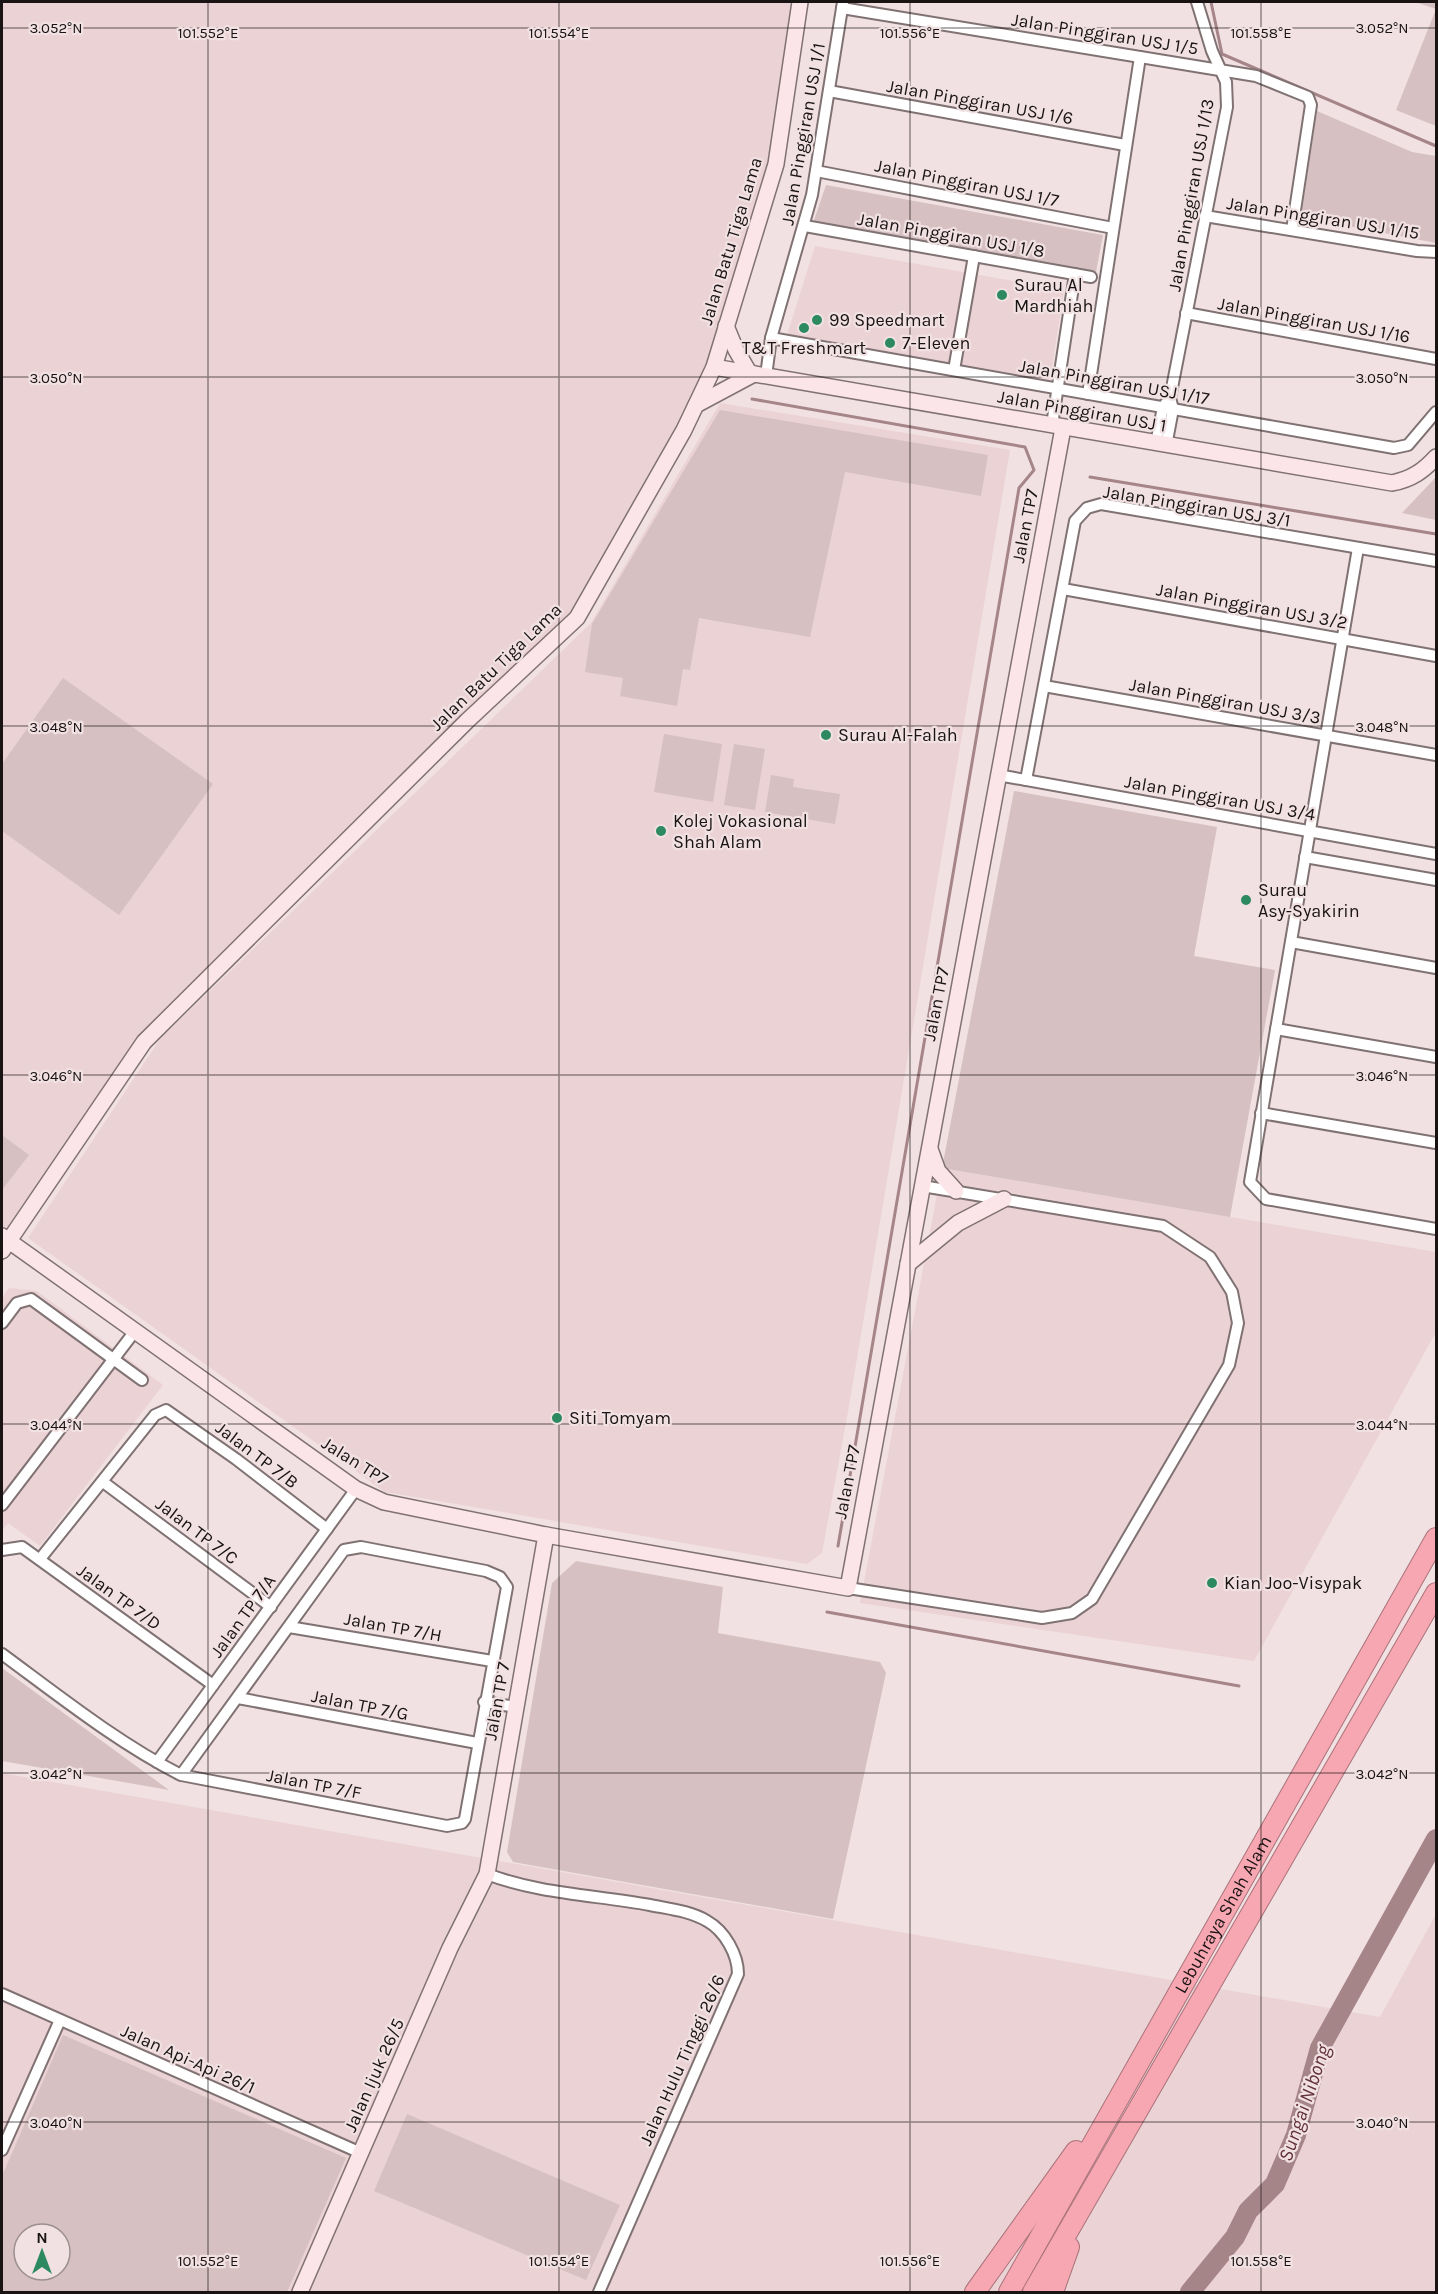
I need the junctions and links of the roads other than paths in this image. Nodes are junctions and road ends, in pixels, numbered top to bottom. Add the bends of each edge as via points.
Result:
1 (800, 2) edge
2 (1197, 2) edge
3 (842, 5) edge
4 (1140, 57) junction
5 (1220, 70) junction
6 (829, 91) junction
7 (1125, 145) junction
8 (816, 171) junction
9 (1205, 216) junction
10 (805, 226) junction
11 (1113, 228) junction
12 (1292, 230) junction
13 (1437, 252) edge
14 (974, 256) junction
15 (1075, 274) junction
16 (1091, 277) dead end
17 (1186, 313) junction
18 (726, 326) junction
19 (771, 338) junction
20 (1437, 359) edge
21 (714, 367) junction
22 (954, 370) junction
23 (757, 375) junction
24 (1058, 389) junction
25 (1088, 394) junction
26 (696, 405) junction
27 (1168, 405) junction
28 (1437, 412) edge
29 (1058, 426) junction
30 (1161, 445) junction
31 (1437, 457) edge
32 (1359, 548) junction
33 (1437, 561) edge
34 (1062, 589) junction
35 (1343, 639) junction
36 (1437, 656) edge
37 (1044, 686) junction
38 (1326, 735) junction
39 (1437, 755) edge
40 (998, 775) junction
41 (1026, 780) junction
42 (1310, 831) junction
43 (1437, 854) edge
44 (1305, 857) junction
45 (1437, 880) edge
46 (1291, 942) junction
47 (1437, 968) edge
48 (1276, 1029) junction
49 (1437, 1057) edge
50 (1262, 1113) junction
51 (1437, 1143) edge
52 (930, 1146) junction
53 (922, 1186) junction
54 (956, 1191) junction
55 (1004, 1199) junction
56 (1437, 1229) edge
57 (4, 1243) edge
58 (908, 1264) junction
59 (2, 1323) edge
60 (135, 1331) junction
61 (114, 1359) junction
62 (142, 1380) dead end
63 (103, 1482) junction
64 (356, 1489) junction
65 (2, 1505) edge
66 (327, 1529) junction
67 (546, 1535) junction
68 (1437, 1538) edge
69 (2, 1550) edge
70 (40, 1559) junction
71 (848, 1588) junction
72 (1437, 1593) edge
73 (271, 1607) junction
74 (1437, 1608) edge
75 (289, 1626) junction
76 (1411, 1641) junction
77 (2, 1654) edge
78 (492, 1661) junction
79 (213, 1685) junction
80 (238, 1698) junction
81 (484, 1702) junction
82 (516, 1707) junction
83 (477, 1743) junction
84 (157, 1762) junction
85 (181, 1775) junction
86 (487, 1875) junction
87 (2, 1994) edge
88 (60, 2020) junction
89 (1134, 2068) junction
90 (2, 2150) edge
91 (361, 2153) junction
92 (1087, 2197) junction
93 (300, 2292) edge
94 (599, 2292) edge
95 (975, 2292) edge
96 (1009, 2292) edge
97 (1033, 2292) edge
98 (1053, 2292) edge

1 - 18 street, Jalan Batu Tiga Lama via 776,164
2 - 5 street, Jalan Pinggiran USJ 1/13
3 - 4 street, Jalan Pinggiran USJ 1/5
3 - 6 street, Jalan Pinggiran USJ 1/1
4 - 5 street, Jalan Pinggiran USJ 1/5
4 - 7 street
5 - 9 street, Jalan Pinggiran USJ 1/13 via 1226,82 1227,107
5 - 12 street, Jalan Pinggiran USJ 1/5 via 1256,76 1308,97 1311,105
6 - 7 street, Jalan Pinggiran USJ 1/6
6 - 8 street, Jalan Pinggiran USJ 1/1
7 - 11 street
8 - 10 street, Jalan Pinggiran USJ 1/1
8 - 11 street, Jalan Pinggiran USJ 1/7
9 - 12 street, Jalan Pinggiran USJ 1/15
9 - 17 street, Jalan Pinggiran USJ 1/13
10 - 14 street, Jalan Pinggiran USJ 1/8
10 - 19 street, Jalan Pinggiran USJ 1/1
11 - 25 street
12 - 13 street, Jalan Pinggiran USJ 1/15
14 - 15 street, Jalan Pinggiran USJ 1/8
14 - 22 street
15 - 16 street, Jalan Pinggiran USJ 1/8
15 - 24 street
17 - 20 street, Jalan Pinggiran USJ 1/16
17 - 27 street, Jalan Pinggiran USJ 1/13
18 - 21 street, Jalan Batu Tiga Lama
18 - 23 street
19 - 22 street, Jalan Pinggiran USJ 1/17
19 - 23 street, Jalan Pinggiran USJ 1/1
21 - 23 street, Jalan Pinggiran USJ 1
21 - 26 street, Jalan Batu Tiga Lama
22 - 24 street, Jalan Pinggiran USJ 1/17
23 - 26 street
23 - 29 street, Jalan Pinggiran USJ 1
24 - 25 street, Jalan Pinggiran USJ 1/17
24 - 29 street
25 - 27 street, Jalan Pinggiran USJ 1/17
26 - 57 street, Jalan Batu Tiga Lama via 577,618 467,721 144,1042
27 - 28 street, Jalan Pinggiran USJ 1/17 via 1394,448 1408,445
27 - 30 street, Jalan Pinggiran USJ 1/13
29 - 30 street, Jalan Pinggiran USJ 1
29 - 40 street, Jalan TP7
30 - 31 street, Jalan Pinggiran USJ 1 via 1392,483 1423,472
32 - 33 street, Jalan Pinggiran USJ 3/1
32 - 34 street, Jalan Pinggiran USJ 3/1 via 1101,504 1087,508 1075,521
32 - 35 street
34 - 35 street, Jalan Pinggiran USJ 3/2
34 - 37 street, Jalan Pinggiran USJ 3/1
35 - 36 street, Jalan Pinggiran USJ 3/2
35 - 38 street
37 - 38 street, Jalan Pinggiran USJ 3/3
37 - 41 street, Jalan Pinggiran USJ 3/1
38 - 39 street, Jalan Pinggiran USJ 3/3
38 - 42 street
40 - 41 street, Jalan Pinggiran USJ 3/4
40 - 52 street, Jalan TP7
41 - 42 street, Jalan Pinggiran USJ 3/4
42 - 43 street, Jalan Pinggiran USJ 3/4
42 - 44 street
44 - 45 street
44 - 46 street
46 - 47 street
46 - 48 street
48 - 49 street
48 - 50 street
50 - 51 street
50 - 56 street via 1250,1182 1266,1199
52 - 53 street, Jalan TP7
52 - 54 street via 938,1171
53 - 54 street, Jalan TP7
53 - 58 street, Jalan TP7
54 - 55 street, Jalan TP7
55 - 58 street via 958,1223
55 - 71 street, Jalan TP7 via 1163,1226 1210,1257 1232,1292 1238,1323 1229,1365 1092,1599 1072,1613 1042,1618
57 - 60 street, Jalan TP7
58 - 71 street, Jalan TP7
59 - 61 street via 17,1303 31,1299
60 - 61 street
60 - 64 street, Jalan TP7
61 - 62 street
61 - 65 street
63 - 66 street, Jalan TP 7/B via 155,1415 166,1410
63 - 70 street
63 - 73 street, Jalan TP 7/C
64 - 66 street, Jalan TP 7/A
64 - 67 street, Jalan TP7 via 384,1502
66 - 73 street, Jalan TP 7/A
67 - 71 street, Jalan TP7
67 - 82 street, Jalan TP 7
68 - 89 highway, Lebuhraya Shah Alam
69 - 70 street, Jalan TP 7/D via 22,1547
70 - 79 street, Jalan TP 7/D
72 - 76 highway, Lebuhraya Shah Alam
73 - 79 street, Jalan TP 7/A
74 - 76 highway
75 - 78 street, Jalan TP 7/H
75 - 78 street via 344,1550 361,1547 500,1577 507,1587
75 - 80 street
76 - 92 highway, Lebuhraya Shah Alam
77 - 84 street, Jalan TP 7/F
78 - 81 street
79 - 84 street, Jalan TP 7/A
80 - 83 street, Jalan TP 7/G
80 - 85 street
81 - 82 street
81 - 83 street
82 - 86 street, Jalan TP 7
83 - 85 street, Jalan TP 7/F via 465,1819 447,1826
84 - 85 street, Jalan TP 7/F
86 - 91 street, Jalan Ijuk 26/5 via 450,1948
86 - 94 street, Jalan Hulu Tinggi 26/6 via 514,1884 692,1913 722,1933 738,1962 738,1974
87 - 88 street, Jalan Api-Api 26/1
88 - 90 street
88 - 91 street, Jalan Api-Api 26/1
89 - 95 highway
89 - 96 highway, Lebuhraya Shah Alam
91 - 93 street, Jalan Ijuk 26/5
92 - 97 highway, Lebuhraya Shah Alam
92 - 98 highway

